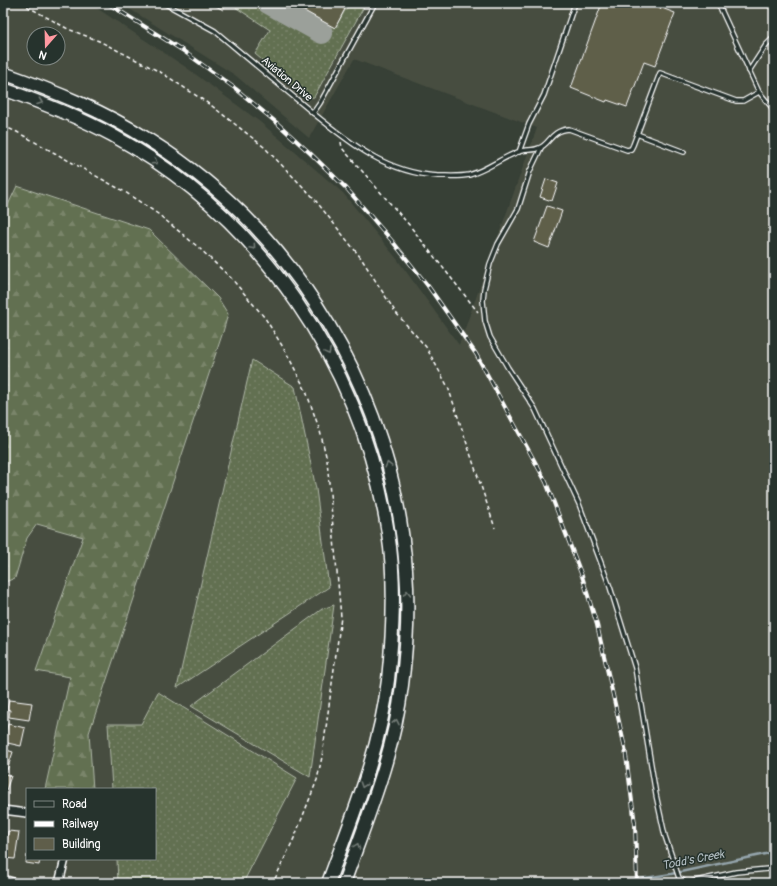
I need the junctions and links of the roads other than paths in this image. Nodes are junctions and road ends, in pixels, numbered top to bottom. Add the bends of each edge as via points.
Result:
1 (164, 3) edge
2 (375, 3) edge
3 (576, 3) edge
4 (718, 3) edge
5 (774, 37) edge
6 (749, 71) junction
7 (3, 73) edge
8 (3, 89) edge
9 (759, 92) junction
10 (774, 110) edge
11 (313, 113) junction
12 (637, 134) junction
13 (541, 148) junction
14 (519, 152) junction
15 (684, 152) dead end
16 (3, 810) edge
17 (26, 813) edge
18 (65, 860) edge
19 (768, 869) dead end
20 (3, 879) edge
21 (16, 883) edge
22 (59, 883) edge
23 (328, 883) edge
24 (344, 883) edge

1 - 11 lane, Aviation Drive via 215,31
2 - 11 lane, Aviation Drive
3 - 14 lane via 544,95 529,124
4 - 6 lane
5 - 6 lane
6 - 9 lane
24 -> 7 main road via 389,752 401,693 407,633 406,571 396,496 373,414 336,335 311,295 256,227 223,196 186,165 119,121 62,95
8 -> 23 main road via 50,106 112,135 178,177 213,207 274,270 297,302 321,339 354,408 382,498 392,572 392,630 388,682 374,748
9 - 10 lane
9 - 12 lane via 743,101 736,101 660,73
11 - 14 lane via 342,136 378,159 396,168 429,175 468,175
12 - 13 lane via 633,145 627,150 569,128 554,133
12 - 15 lane
13 - 14 lane
13 - 19 lane via 530,171 518,209 490,264 484,289 483,314 490,337 535,409 579,504 610,587 634,668 656,795 665,836 679,878 687,883 736,872
16 - 17 street
18 - 22 street
20 - 21 street

